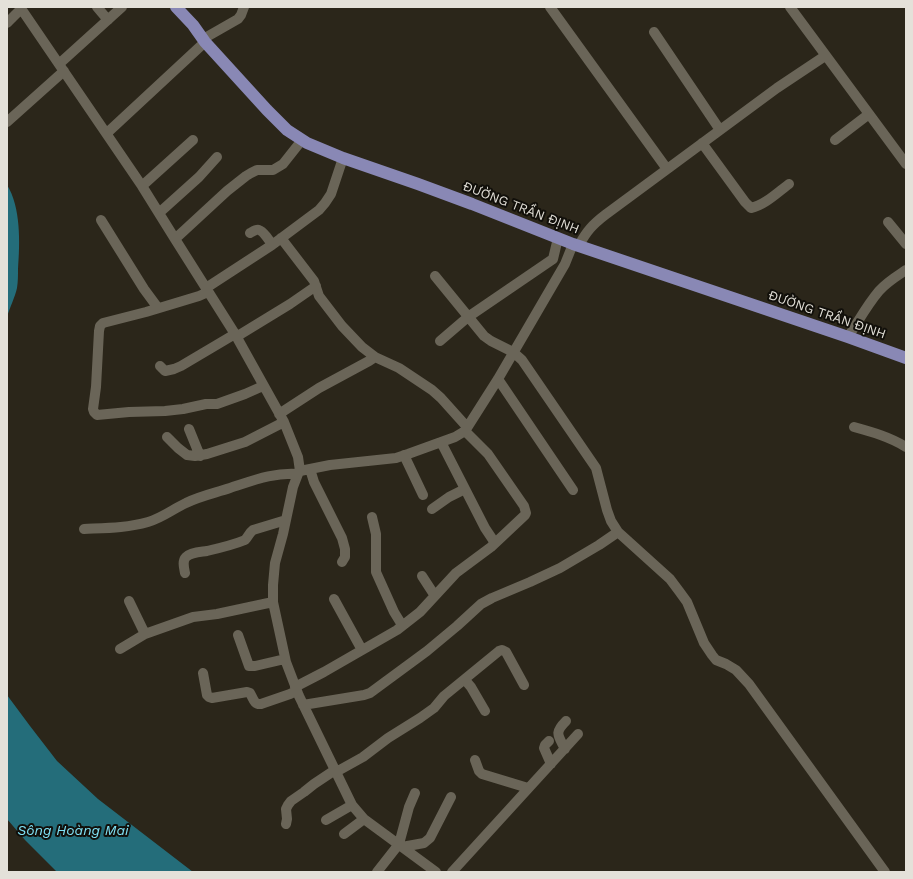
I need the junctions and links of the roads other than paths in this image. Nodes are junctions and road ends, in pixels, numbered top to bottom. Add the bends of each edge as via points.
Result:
1 (97, 7) edge
2 (122, 7) edge
3 (176, 7) edge
4 (244, 7) edge
5 (550, 7) edge
6 (790, 7) edge
7 (21, 8) edge
8 (108, 20) junction
9 (7, 22) edge
10 (654, 32) dead end
11 (204, 41) junction
12 (825, 56) junction
13 (62, 68) junction
14 (869, 114) junction
15 (7, 122) edge
16 (720, 130) junction
17 (107, 133) junction
18 (193, 140) dead end
19 (302, 140) junction
20 (835, 140) dead end
21 (702, 143) junction
22 (217, 157) dead end
23 (343, 158) junction
24 (906, 164) edge
25 (667, 169) junction
26 (789, 184) dead end
27 (142, 186) junction
28 (159, 213) junction
29 (101, 220) dead end
30 (888, 222) dead end
31 (250, 233) dead end
32 (281, 238) junction
33 (558, 238) junction
34 (174, 239) junction
35 (906, 244) edge
36 (272, 245) junction
37 (576, 245) junction
38 (906, 270) edge
39 (435, 276) dead end
40 (316, 286) junction
41 (207, 290) junction
42 (158, 308) junction
43 (468, 317) junction
44 (235, 336) junction
45 (848, 337) junction
46 (440, 341) dead end
47 (513, 352) junction
48 (375, 357) junction
49 (906, 358) edge
50 (160, 366) dead end
51 (498, 378) junction
52 (263, 386) junction
53 (281, 418) junction
54 (854, 427) dead end
55 (189, 429) dead end
56 (466, 429) junction
57 (167, 437) dead end
58 (441, 442) junction
59 (906, 447) edge
60 (404, 455) junction
61 (200, 456) junction
62 (303, 471) junction
63 (465, 489) junction
64 (573, 490) dead end
65 (423, 495) dead end
66 (432, 509) dead end
67 (372, 517) dead end
68 (286, 520) junction
69 (84, 529) dead end
70 (618, 532) junction
71 (495, 543) junction
72 (342, 562) dead end
73 (185, 573) dead end
74 (422, 576) dead end
75 (435, 596) junction
76 (334, 599) dead end
77 (128, 601) dead end
78 (273, 602) junction
79 (402, 625) junction
80 (145, 634) junction
81 (238, 635) dead end
82 (120, 649) dead end
83 (362, 650) junction
84 (285, 658) junction
85 (203, 673) dead end
86 (465, 680) junction
87 (524, 685) dead end
88 (296, 689) junction
89 (303, 705) junction
90 (486, 711) dead end
91 (566, 721) dead end
92 (578, 734) dead end
93 (549, 741) dead end
94 (565, 748) junction
95 (475, 760) dead end
96 (551, 764) junction
97 (335, 771) junction
98 (528, 788) junction
99 (415, 793) dead end
100 (451, 797) dead end
101 (352, 805) junction
102 (364, 819) junction
103 (326, 820) dead end
104 (286, 824) dead end
105 (344, 834) dead end
106 (400, 846) junction
107 (377, 872) edge
108 (436, 872) edge
109 (452, 872) edge
110 (885, 872) edge

1 - 8 street
2 - 8 street
3 - 11 main road, ĐƯỜNG TRẦN ĐỊNH
4 - 11 street via 238,18
5 - 25 street
6 - 12 street
7 - 9 street
7 - 13 street
8 - 13 street
10 - 16 street
11 - 17 street
11 - 19 main road, ĐƯỜNG TRẦN ĐỊNH via 275,118
12 - 14 street
12 - 16 street
13 - 15 street
13 - 17 street
14 - 20 street
14 - 24 street
16 - 21 street
17 - 27 street
18 - 27 street
19 - 23 main road, ĐƯỜNG TRẦN ĐỊNH
19 - 34 street via 283,164 273,170 257,170 246,176
21 - 25 street
21 - 26 street via 751,208 765,202
22 - 28 street
23 - 32 street via 331,194 325,203
23 - 33 main road, ĐƯỜNG TRẦN ĐỊNH
25 - 37 street via 604,215
27 - 28 street
28 - 34 street
29 - 42 street
30 - 35 street
31 - 36 street via 261,231
32 - 36 street
32 - 40 street
33 - 37 main road, ĐƯỜNG TRẦN ĐỊNH
33 - 43 street via 553,259
34 - 41 street
36 - 41 street
37 - 45 main road, ĐƯỜNG TRẦN ĐỊNH
37 - 47 street
38 - 45 street via 880,290
39 - 43 street
40 - 44 street
40 - 48 street via 319,296 342,326
41 - 42 street via 199,296
41 - 44 street
42 - 52 street via 100,326 93,409 95,414 164,411 213,405
43 - 46 street
43 - 47 street via 484,336
44 - 50 street via 174,369 165,371
44 - 52 street
45 - 49 main road, ĐƯỜNG TRẦN ĐỊNH
47 - 51 street
47 - 70 street via 522,360 596,468 607,510
48 - 53 street via 319,388
48 - 56 street via 399,368 432,390
51 - 56 street
51 - 64 street
52 - 53 street
53 - 61 street via 245,442
53 - 62 street
54 - 59 street
55 - 61 street
56 - 58 street via 455,437
56 - 71 street via 488,454 526,510 524,518
57 - 61 street via 188,455
58 - 60 street
58 - 63 street
60 - 62 street
60 - 65 street
62 - 68 street via 294,487
62 - 69 street via 259,478 182,504 157,519 140,524
62 - 72 street via 314,482 342,538 345,549
63 - 66 street
63 - 71 street
67 - 79 street via 376,534 376,572
68 - 73 street via 253,530 245,540 187,556 184,561
68 - 78 street via 275,563
70 - 89 street via 560,568 481,604 427,651 370,693
70 - 110 street via 679,590 708,650 716,660 736,670 749,684
71 - 75 street via 456,573
74 - 75 street
75 - 79 street via 420,612
76 - 83 street
77 - 80 street
78 - 80 street via 193,617
78 - 84 street
79 - 83 street
80 - 82 street
81 - 84 street via 249,666
83 - 88 street
84 - 88 street
85 - 88 street via 207,695 212,698 247,692 257,705 290,694
86 - 87 street via 502,650 506,652
86 - 90 street
86 - 97 street via 420,718 362,757
88 - 89 street
89 - 97 street
91 - 94 street via 558,733
92 - 94 street
93 - 96 street via 544,748
94 - 96 street
95 - 98 street via 482,774
96 - 98 street
97 - 101 street
97 - 104 street via 291,801 286,809
98 - 109 street
99 - 106 street
100 - 106 street via 430,838 424,843
101 - 102 street
101 - 103 street
102 - 105 street
102 - 106 street
106 - 107 street
106 - 108 street

